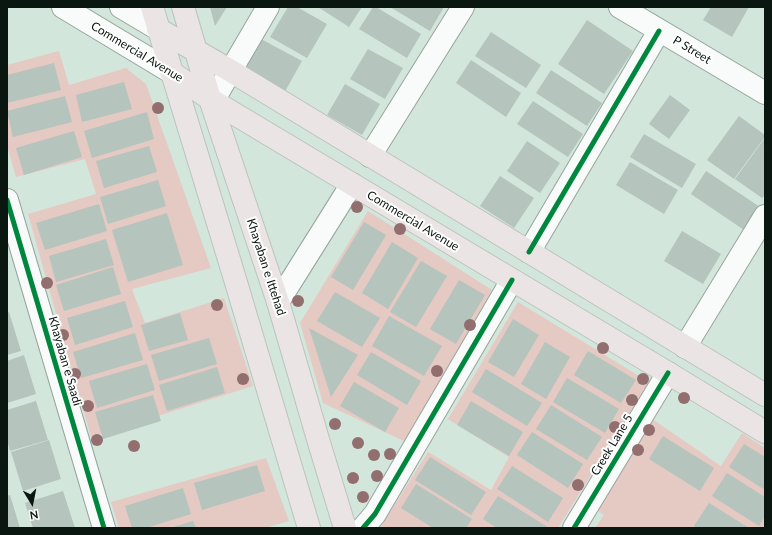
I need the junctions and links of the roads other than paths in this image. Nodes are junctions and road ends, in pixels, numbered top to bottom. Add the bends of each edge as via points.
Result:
1 (63, 7) edge
2 (121, 7) edge
3 (152, 7) edge
4 (183, 7) edge
5 (268, 7) edge
6 (463, 7) edge
7 (620, 7) edge
8 (158, 29) junction
9 (659, 30) junction
10 (196, 50) junction
11 (231, 71) junction
12 (171, 72) junction
13 (765, 93) edge
14 (212, 100) junction
15 (370, 156) junction
16 (352, 184) junction
17 (7, 200) edge
18 (765, 216) edge
19 (529, 252) junction
20 (512, 280) junction
21 (278, 302) junction
22 (686, 347) junction
23 (668, 373) junction
24 (765, 395) edge
25 (765, 432) edge
26 (104, 528) edge
27 (309, 528) edge
28 (345, 528) edge
29 (363, 528) edge
30 (574, 528) edge

1 - 12 street, Commercial Avenue
2 - 8 street
3 - 8 main road
4 - 10 main road, Khayaban e Ittehad
5 - 11 street
6 - 15 street
7 - 9 street, P Street
8 - 10 main road
8 - 12 main road
9 - 13 street, P Street
9 - 19 street
10 - 11 main road
10 - 14 main road, Khayaban e Ittehad
11 - 14 street
11 - 15 main road
12 - 14 main road, Commercial Avenue
12 - 27 main road
14 - 16 main road, Commercial Avenue
14 - 21 main road, Khayaban e Ittehad
15 - 19 main road
16 - 20 main road, Commercial Avenue
16 - 21 street
17 - 26 street, Khayaban e Saadi
18 - 22 street
19 - 22 main road
20 - 23 main road, Commercial Avenue
20 - 29 street via 375,514
21 - 28 main road, Khayaban e Ittehad
22 - 24 main road
23 - 25 main road, Commercial Avenue
23 - 30 street, Creek Lane 5

